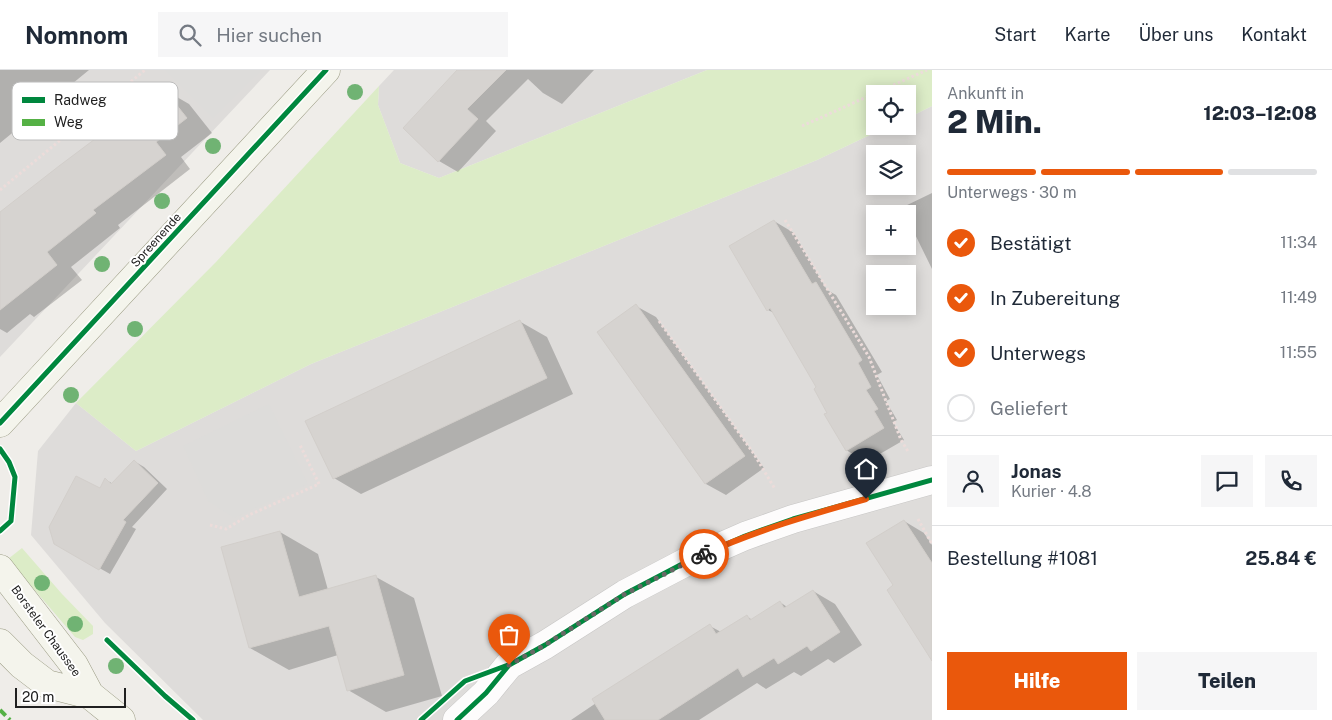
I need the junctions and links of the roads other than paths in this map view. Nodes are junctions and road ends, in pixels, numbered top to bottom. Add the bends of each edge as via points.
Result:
1 (326, 70) edge
2 (0, 423) edge
3 (929, 481) edge
4 (0, 569) edge
5 (0, 643) edge
6 (90, 696) junction
7 (121, 720) edge
8 (457, 720) edge

1 - 2 street, Spreenende
3 - 8 street via 793,519 688,562 625,594 509,665 486,693
4 - 6 street, Borsteler Chaussee via 74,665
5 - 6 street, Borsteler Chaussee via 22,666 47,684
6 - 7 street, Borsteler Chaussee

